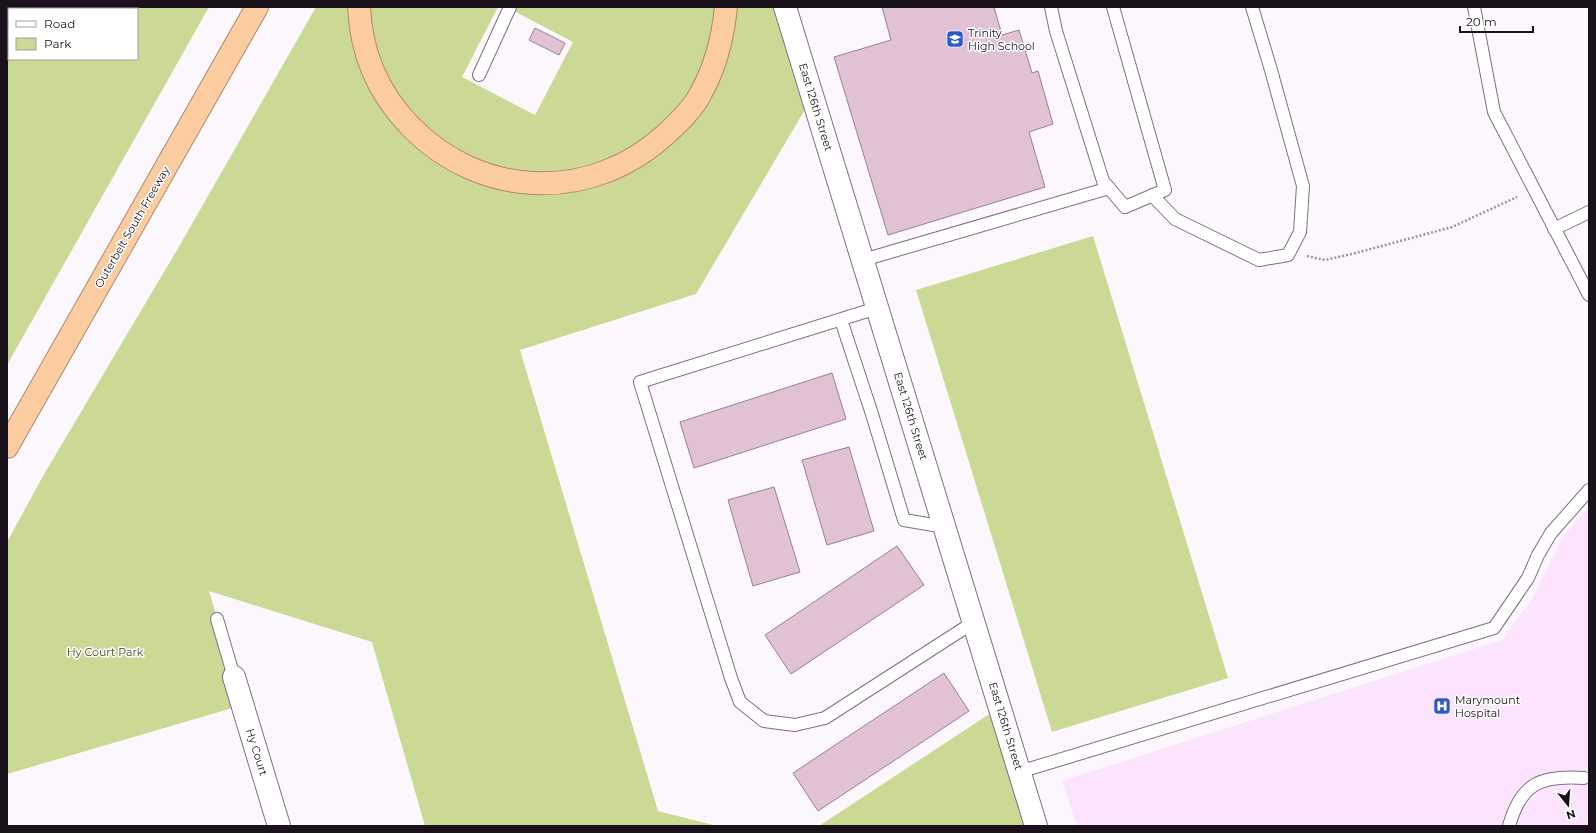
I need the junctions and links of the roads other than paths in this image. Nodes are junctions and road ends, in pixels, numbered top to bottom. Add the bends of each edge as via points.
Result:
1 (257, 7) edge
2 (359, 7) edge
3 (510, 7) edge
4 (726, 7) edge
5 (785, 7) edge
6 (1051, 7) edge
7 (1113, 7) edge
8 (1252, 7) edge
9 (1474, 7) edge
10 (479, 75) dead end
11 (1109, 188) junction
12 (1152, 195) junction
13 (1589, 212) edge
14 (1554, 229) junction
15 (862, 260) junction
16 (1589, 295) edge
17 (877, 308) junction
18 (841, 320) junction
19 (7, 447) edge
20 (1589, 490) edge
21 (945, 527) junction
22 (217, 619) dead end
23 (974, 622) junction
24 (234, 677) joint
25 (1020, 772) junction
26 (1584, 778) dead end
27 (279, 826) edge
28 (1036, 826) edge
29 (1509, 826) edge

1 - 19 highway, Outerbelt South Freeway
2 - 4 highway via 365,49 379,86 398,113 421,137 450,159 475,171 502,179 534,184 566,183 598,176 631,161 658,142 680,121 701,94 716,62 724,31
3 - 10 lane
5 - 15 street, East 126th Street
6 - 11 lane via 1056,31 1103,181
7 - 12 lane via 1165,190
8 - 12 lane via 1303,186 1300,232 1288,255 1259,260 1175,219
9 - 14 lane via 1494,112
11 - 12 lane via 1125,206
11 - 15 lane
13 - 14 lane
14 - 16 lane
15 - 17 street, East 126th Street
17 - 18 lane
17 - 21 street, East 126th Street
18 - 21 lane via 904,520
18 - 23 lane via 640,382 740,702 764,721 796,725 825,718
20 - 25 lane via 1551,533 1528,578 1494,628
21 - 23 street, East 126th Street
22 - 24 lane
23 - 25 street, East 126th Street
24 - 27 street, Hy Court
25 - 28 street, East 126th Street
26 - 29 lane via 1545,779 1524,792 1514,809

